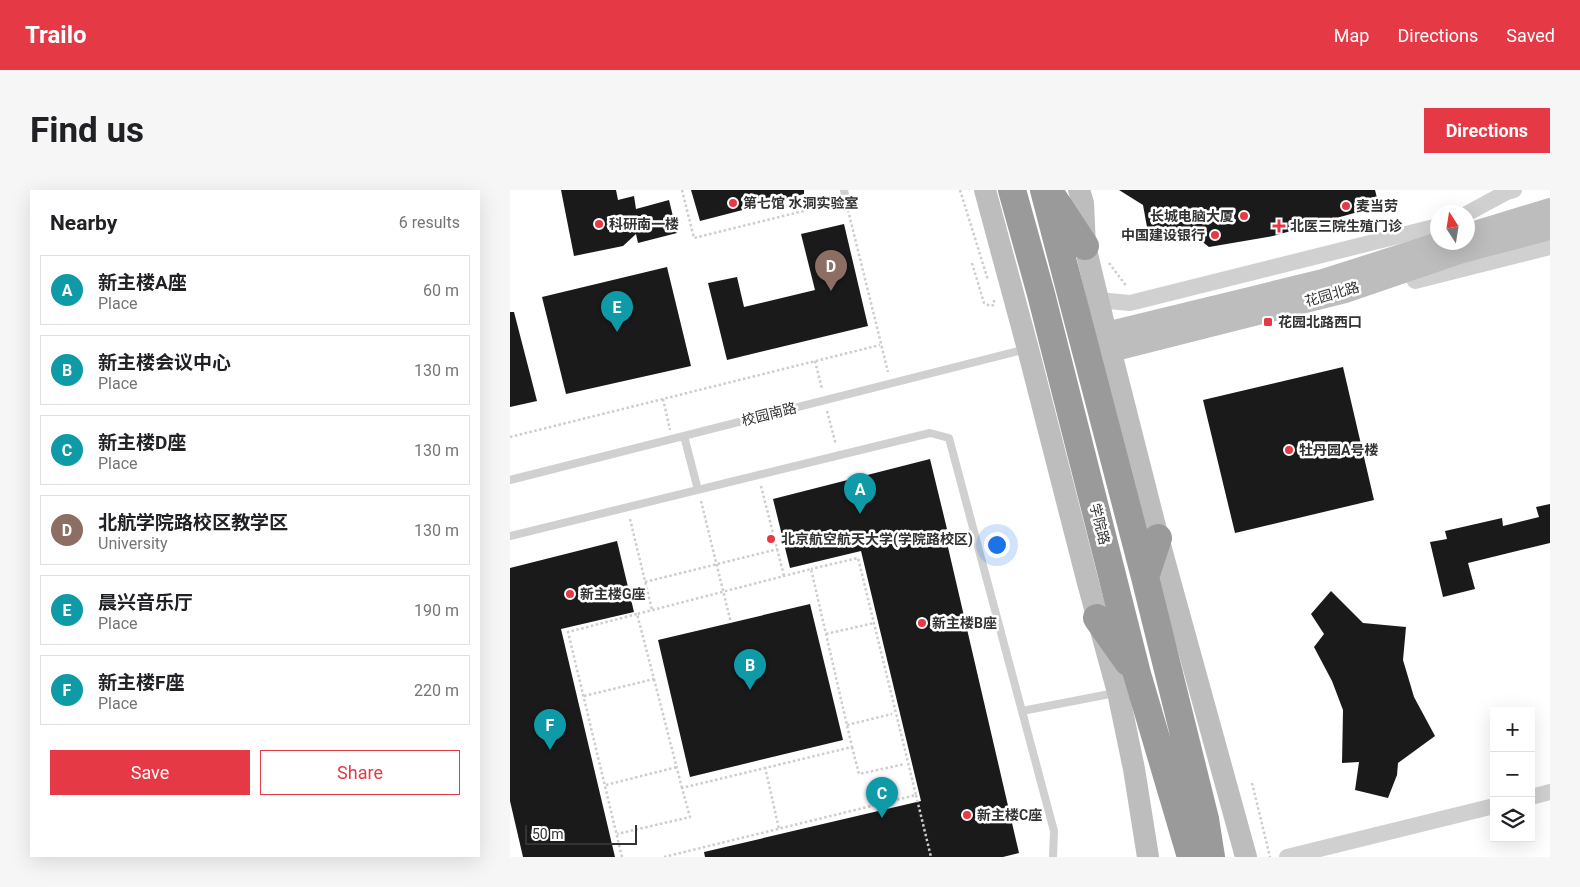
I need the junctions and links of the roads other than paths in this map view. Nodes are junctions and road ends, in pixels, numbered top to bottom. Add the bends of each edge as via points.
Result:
1 (844, 190) edge
2 (985, 190) edge
3 (1012, 190) edge
4 (1044, 190) edge
5 (1049, 190) edge
6 (1079, 190) edge
7 (1514, 190) edge
8 (1484, 196) edge
9 (846, 200) road end
10 (1475, 206) edge
11 (1550, 209) edge
12 (1430, 228) edge
13 (1550, 229) edge
14 (1475, 232) edge
15 (1085, 246) junction
16 (1430, 246) edge
17 (1550, 247) edge
18 (1415, 281) dead end
19 (1098, 300) junction
20 (1108, 342) junction
21 (1028, 349) junction
22 (684, 436) junction
23 (510, 480) edge
24 (698, 490) junction
25 (510, 536) edge
26 (1158, 538) junction
27 (1145, 577) junction
28 (1097, 618) joint
29 (1128, 683) junction
30 (1022, 710) junction
31 (1550, 792) edge
32 (1535, 796) edge
33 (1490, 807) edge
34 (1204, 819) junction
35 (1053, 857) edge
36 (1148, 857) edge
37 (1191, 857) edge
38 (1211, 857) edge
39 (1221, 857) edge
40 (1246, 857) edge
41 (1287, 857) edge

1 - 9 lane
2 - 21 street, 学院路
3 - 29 highway, 学院路 via 1053,342
4 - 27 highway
5 - 15 highway
6 - 15 street via 1083,203
7 - 8 street
8 - 10 street
11 - 14 street
12 - 19 street via 1130,304
13 - 20 street, 花园北路 via 1462,252 1345,292
15 - 19 street
16 - 20 street, 花园北路
17 - 18 street
19 - 20 street
20 - 26 street
21 - 22 lane, 校园南路
21 - 28 street, 学院路
22 - 23 lane, 校园南路
22 - 24 lane
24 - 25 lane
24 - 30 lane via 930,433 949,438
26 - 27 highway
26 - 40 street
27 - 34 highway
28 - 29 highway
29 - 30 lane
29 - 36 street, 学院路 via 1134,770
29 - 37 highway, 学院路
30 - 35 lane via 1054,831
31 - 32 street
33 - 41 street
34 - 38 highway
34 - 39 highway

